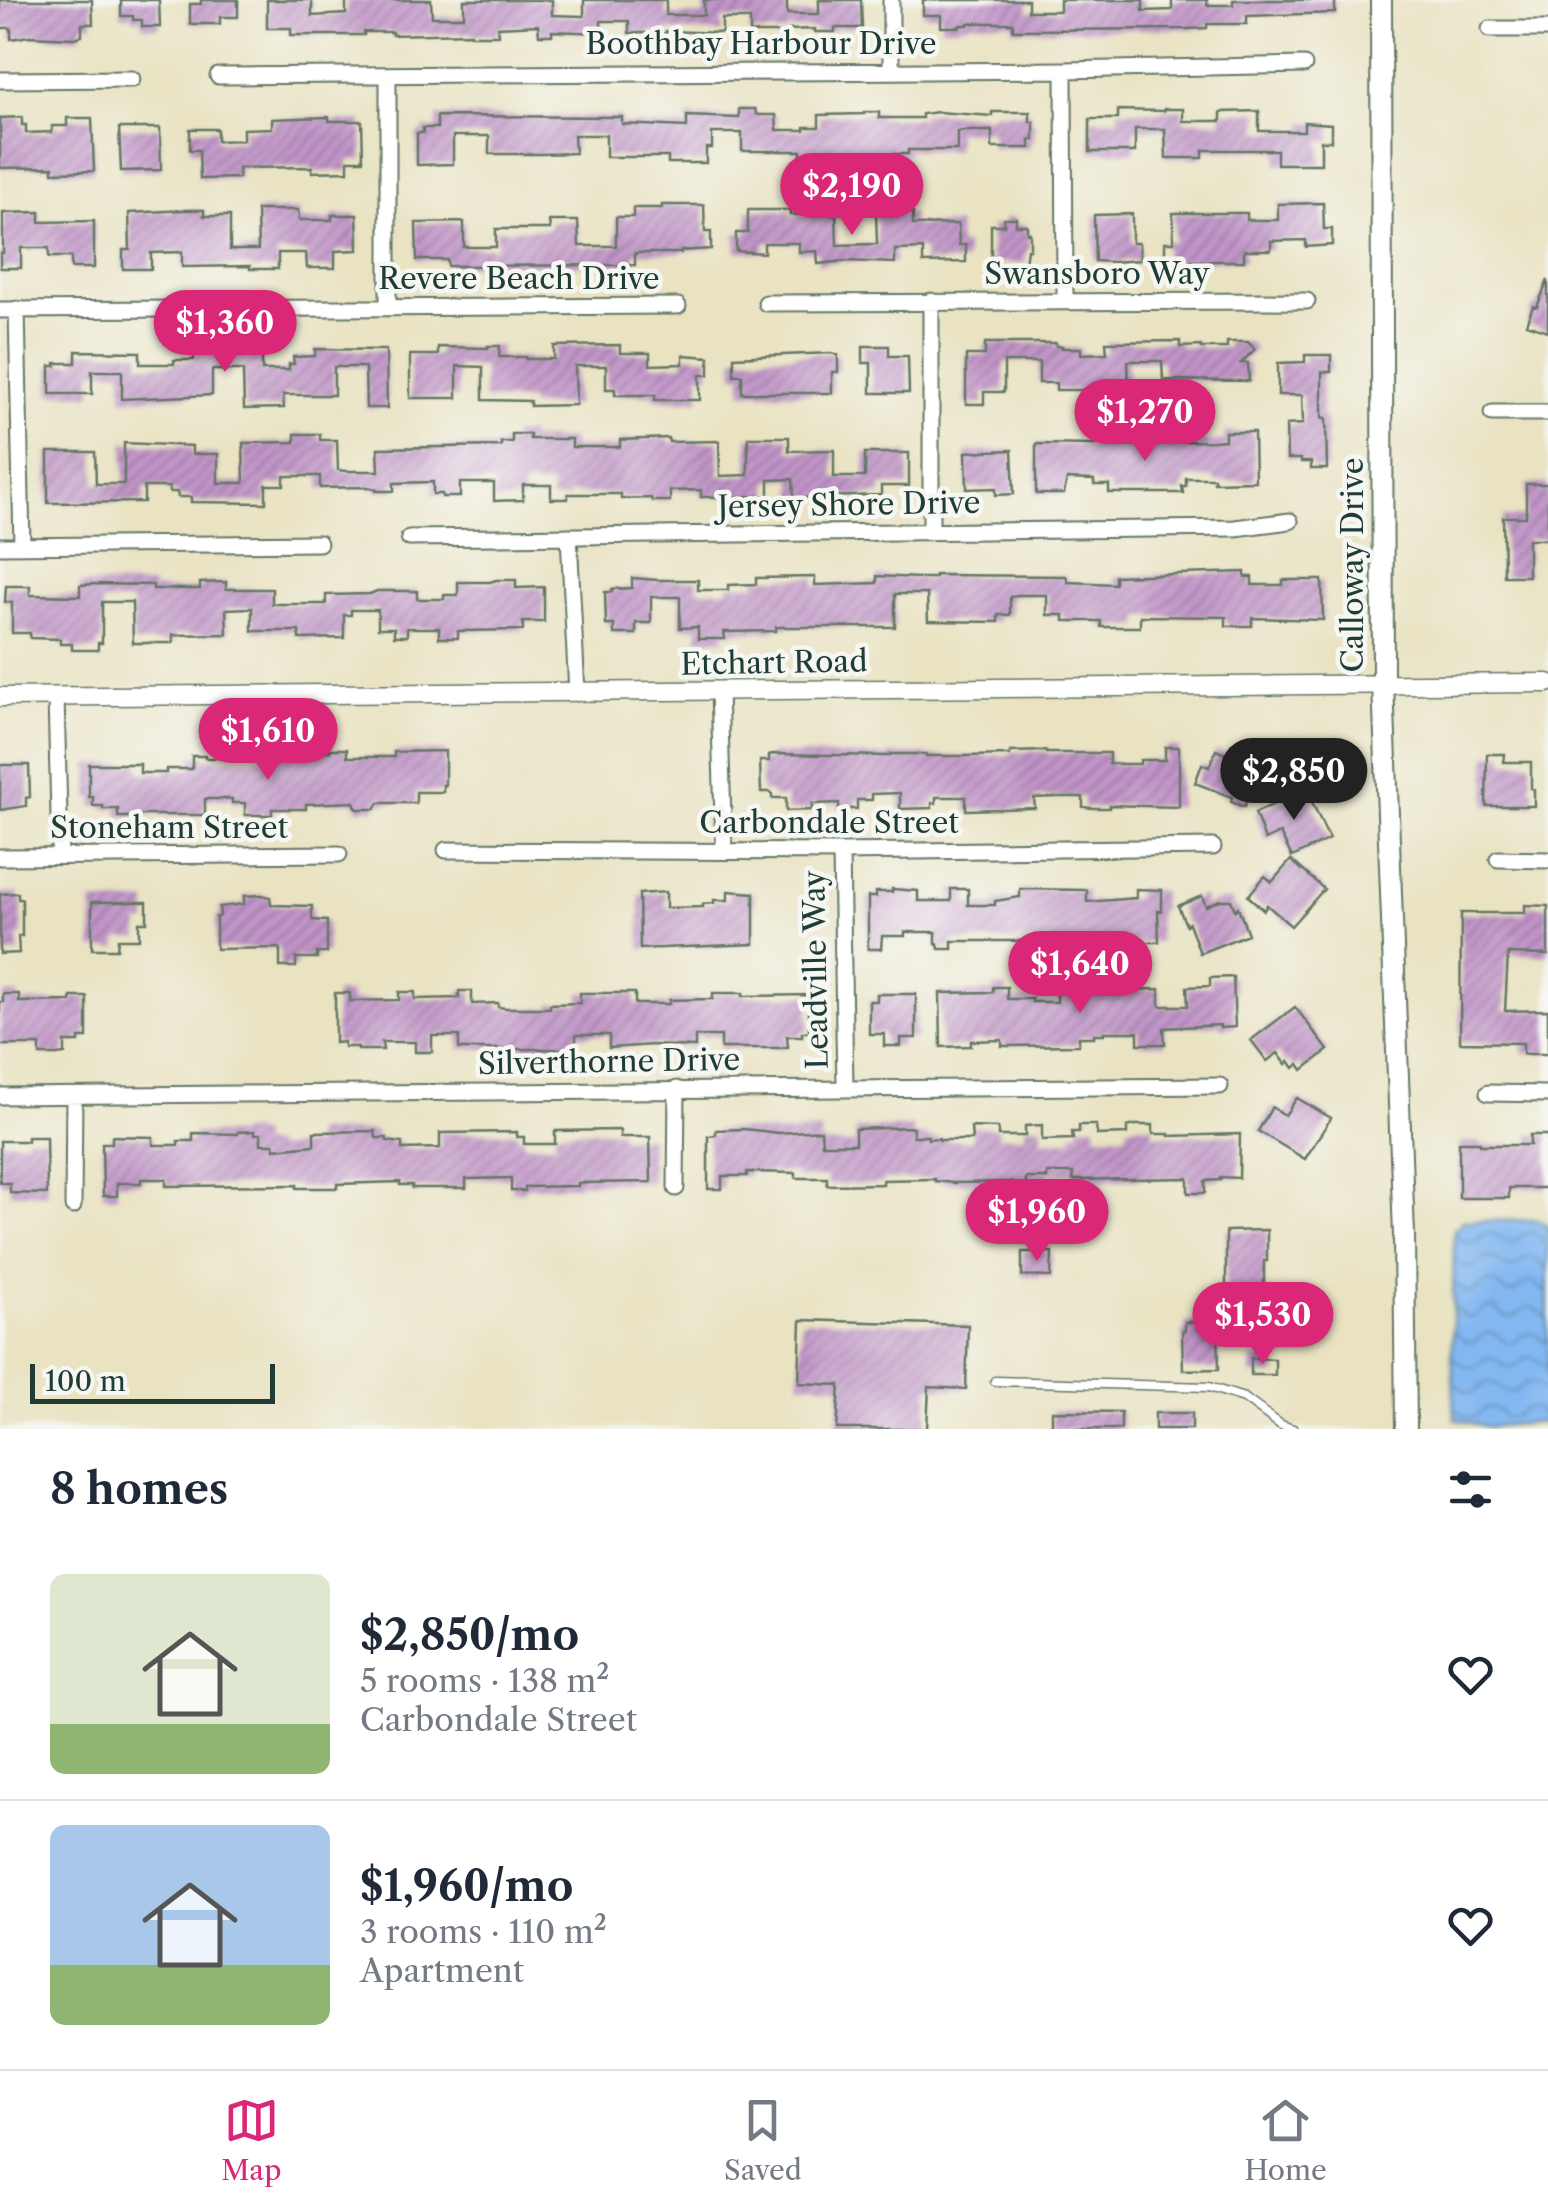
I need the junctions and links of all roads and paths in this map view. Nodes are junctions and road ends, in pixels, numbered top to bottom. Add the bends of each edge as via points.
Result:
1 (891, 0) edge
2 (1382, 0) edge
3 (1490, 28) dead end
4 (1548, 29) edge
5 (1304, 65) dead end
6 (892, 70) junction
7 (1064, 70) junction
8 (388, 75) junction
9 (218, 76) dead end
10 (132, 79) dead end
11 (0, 80) edge
12 (931, 301) junction
13 (1065, 301) junction
14 (1307, 301) dead end
15 (766, 304) dead end
16 (678, 306) dead end
17 (388, 308) junction
18 (8, 310) edge
19 (1492, 413) dead end
20 (1548, 413) edge
21 (1290, 521) dead end
22 (931, 532) junction
23 (569, 536) junction
24 (409, 538) dead end
25 (319, 543) dead end
26 (0, 546) edge
27 (22, 546) junction
28 (1383, 683) junction
29 (1548, 683) edge
30 (719, 691) junction
31 (577, 692) junction
32 (56, 697) junction
33 (0, 698) edge
34 (1213, 847) dead end
35 (446, 850) dead end
36 (724, 850) junction
37 (841, 852) junction
38 (339, 854) dead end
39 (60, 856) junction
40 (0, 857) edge
41 (1498, 859) dead end
42 (1548, 860) edge
43 (1220, 1086) dead end
44 (846, 1088) junction
45 (677, 1089) junction
46 (1488, 1093) dead end
47 (1548, 1094) edge
48 (0, 1096) edge
49 (74, 1096) junction
50 (676, 1188) dead end
51 (73, 1206) dead end
52 (995, 1381) dead end
53 (1293, 1429) edge
54 (1406, 1429) edge

1 - 6 street
2 - 28 main road, Calloway Drive
3 - 4 street
5 - 7 street, Boothbay Harbour Drive
6 - 7 street, Boothbay Harbour Drive
6 - 8 street, Boothbay Harbour Drive
7 - 13 street
8 - 9 street, Boothbay Harbour Drive
8 - 17 street
10 - 11 street
12 - 13 street, Swansboro Way
12 - 15 street, Swansboro Way
12 - 22 street
13 - 14 street, Swansboro Way
16 - 17 street, Revere Beach Drive
17 - 18 street, Revere Beach Drive
18 - 27 street
19 - 20 street
21 - 22 street, Jersey Shore Drive via 1235,528
22 - 23 street, Jersey Shore Drive
23 - 24 street, Jersey Shore Drive
23 - 31 street
25 - 27 street
26 - 27 street
28 - 29 street, Etchart Road
28 - 30 street, Etchart Road
28 - 54 main road, Calloway Drive
30 - 31 street, Etchart Road
30 - 36 street
31 - 32 street, Etchart Road
32 - 33 street, Etchart Road
32 - 39 street
34 - 37 street, Carbondale Street
35 - 36 street, Carbondale Street
36 - 37 street, Carbondale Street
37 - 44 street, Leadville Way
38 - 39 street, Stoneham Street
39 - 40 street, Stoneham Street
41 - 42 street
43 - 44 street, Silverthorne Drive
44 - 45 street, Silverthorne Drive
45 - 49 street, Silverthorne Drive
45 - 50 street
46 - 47 street
48 - 49 street, Silverthorne Drive
49 - 51 street
52 - 53 lane via 1209,1388 1244,1398

